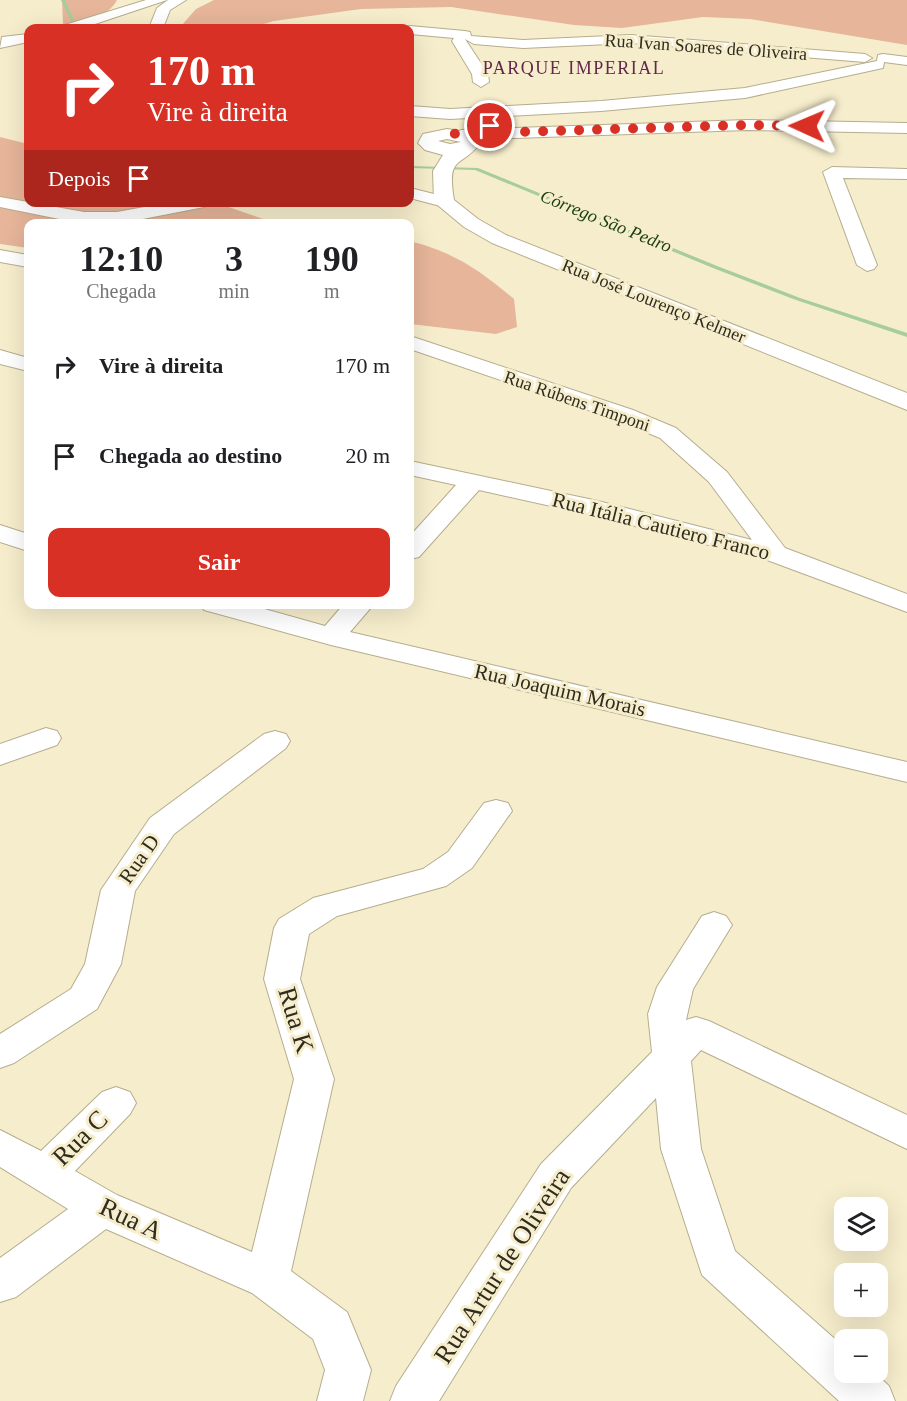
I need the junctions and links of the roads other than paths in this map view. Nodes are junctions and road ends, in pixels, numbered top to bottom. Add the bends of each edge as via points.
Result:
1 (160, 0) edge
2 (179, 0) edge
3 (130, 9) junction
4 (86, 24) edge
5 (144, 24) edge
6 (158, 24) edge
7 (414, 30) edge
8 (24, 38) edge
9 (465, 38) junction
10 (2, 40) edge
11 (879, 61) junction
12 (907, 62) edge
13 (481, 82) dead end
14 (601, 106) junction
15 (414, 111) edge
16 (414, 127) edge
17 (907, 128) edge
18 (414, 135) edge
19 (444, 154) edge
20 (907, 174) edge
21 (414, 188) edge
22 (0, 202) edge
23 (24, 207) edge
24 (26, 207) edge
25 (177, 207) edge
26 (0, 256) edge
27 (24, 260) edge
28 (867, 265) dead end
29 (414, 343) edge
30 (1, 358) edge
31 (24, 364) edge
32 (907, 402) edge
33 (414, 469) edge
34 (472, 483) junction
35 (750, 516) junction
36 (0, 533) edge
37 (705, 535) junction
38 (24, 542) edge
39 (414, 547) edge
40 (776, 554) junction
41 (907, 604) edge
42 (232, 609) edge
43 (355, 609) edge
44 (331, 636) junction
45 (46, 738) dead end
46 (275, 741) dead end
47 (0, 755) edge
48 (907, 772) edge
49 (496, 811) dead end
50 (714, 925) dead end
51 (684, 1044) junction
52 (0, 1053) edge
53 (116, 1103) dead end
54 (907, 1132) edge
55 (0, 1147) edge
56 (45, 1174) junction
57 (102, 1208) junction
58 (267, 1279) junction
59 (0, 1283) edge
60 (864, 1399) edge
61 (340, 1401) edge
62 (413, 1401) edge

1 - 3 street
2 - 6 main road via 164,8
3 - 4 street
3 - 5 street via 142,14
7 - 9 street, Rua Ivan Soares de Oliveira via 434,30
8 - 10 street
9 - 11 street, Rua Ivan Soares de Oliveira via 509,43 631,39
9 - 13 street
11 - 12 street, Rua Ivan Soares de Oliveira
11 - 14 street via 745,93
14 - 15 street via 450,114
14 - 19 street via 471,129
16 - 19 street
17 - 19 street via 747,125 554,132
18 - 19 main road
19 - 21 street
19 - 32 main road, Rua José Lourenço Kelmer via 471,223 499,239
20 - 28 street via 832,172
22 - 23 street
24 - 25 street via 84,218 117,218
26 - 27 street
29 - 35 street, Rua Rúbens Timponi via 625,415 668,434 718,477
30 - 31 street
33 - 34 street, Rua Itália Cautiero Franco
34 - 37 street, Rua Itália Cautiero Franco
34 - 39 street
35 - 37 street via 726,530
35 - 40 street, Rua Rúbens Timponi
36 - 38 street
37 - 40 street, Rua Itália Cautiero Franco
40 - 41 street, Rua Itália Cautiero Franco
42 - 44 street, Rua Joaquim Morais
43 - 44 street
44 - 48 street, Rua Joaquim Morais
45 - 47 street
46 - 52 street, Rua D via 162,826 118,890 103,964 84,999
49 - 58 street, Rua K via 460,860 434,878 325,906 292,928 282,979 314,1079
50 - 51 street via 675,987 667,1014
51 - 54 street
51 - 60 street via 681,1149 717,1262
51 - 62 street, Rua Artur de Oliveira via 556,1176
53 - 56 street, Rua C
55 - 56 street, Rua A
56 - 57 street, Rua A
57 - 58 street, Rua A
57 - 59 street
58 - 61 street, Rua A via 331,1326 348,1370

